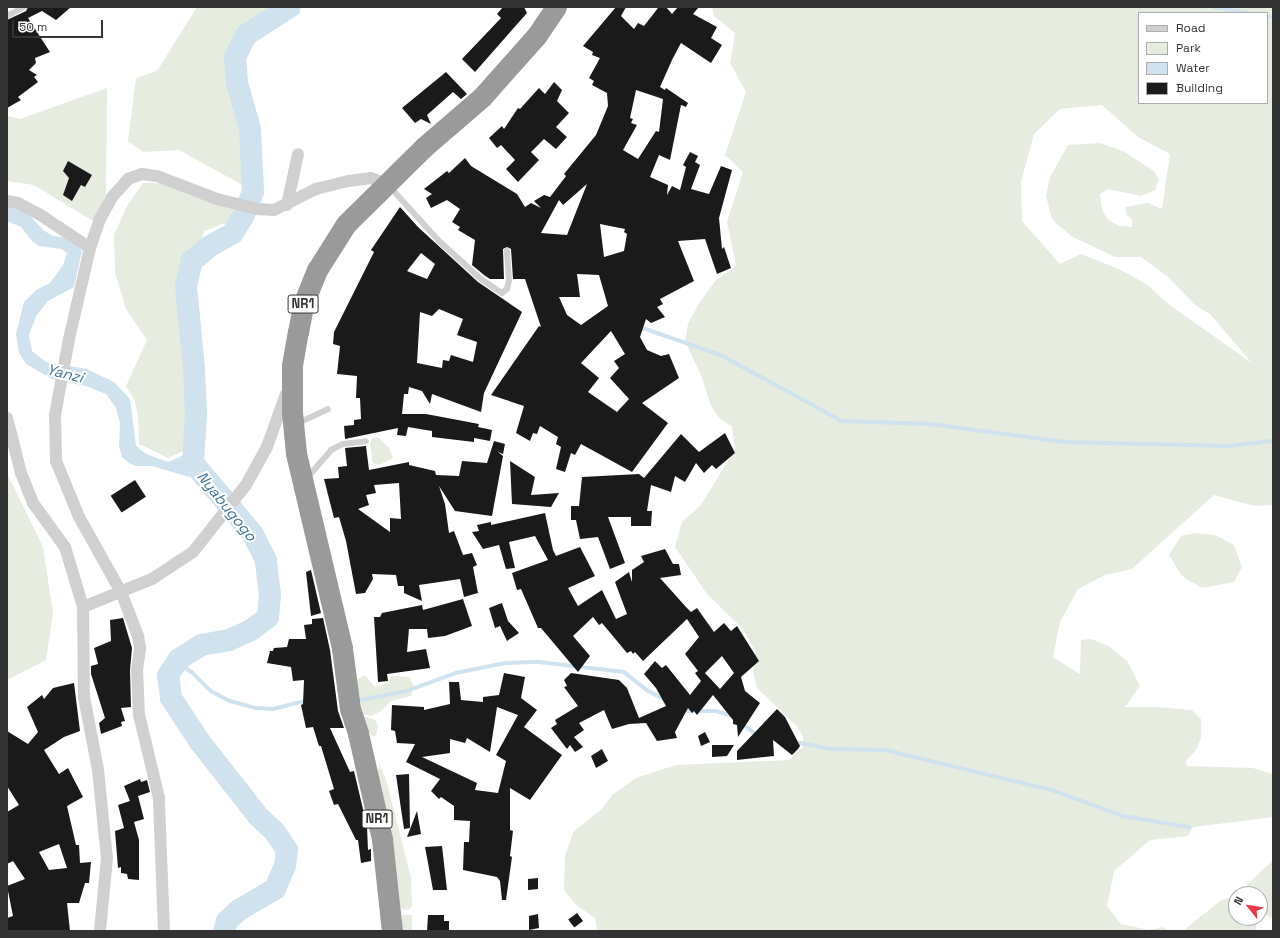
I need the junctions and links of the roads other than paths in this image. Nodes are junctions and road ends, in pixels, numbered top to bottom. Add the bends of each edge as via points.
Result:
1 (24, 7) edge
2 (556, 7) edge
3 (7, 16) edge
4 (298, 154) dead end
5 (386, 184) junction
6 (7, 201) edge
7 (287, 205) junction
8 (90, 248) junction
9 (507, 251) dead end
10 (292, 365) junction
11 (328, 409) dead end
12 (7, 418) edge
13 (293, 426) junction
14 (366, 441) dead end
15 (302, 484) junction
16 (120, 592) junction
17 (83, 607) junction
18 (100, 931) edge
19 (164, 931) edge
20 (392, 931) edge

1 - 3 lane
2 - 5 highway, NR1 via 537,35 482,97
4 - 7 street
5 - 7 street via 371,178 349,181 316,189
5 - 9 lane via 434,236 481,279 502,293 507,289 509,280
5 - 10 highway, NR1 via 346,224 317,270 304,302
6 - 8 street via 18,203 39,214
7 - 8 street via 274,210 257,209 217,199 157,176 142,174 128,179 112,197
8 - 16 street via 55,415 56,461 79,517
10 - 13 highway, NR1
10 - 16 street via 278,423 246,486 193,552 152,579
11 - 13 lane
12 - 17 street via 21,473 33,503 65,547
13 - 15 highway, NR1
14 - 15 lane via 343,444 331,450
15 - 20 highway, NR1 via 342,648 350,700 382,839
16 - 17 street
16 - 19 street via 140,648 137,670 139,714 160,798
17 - 18 street via 84,697 98,770 107,858

